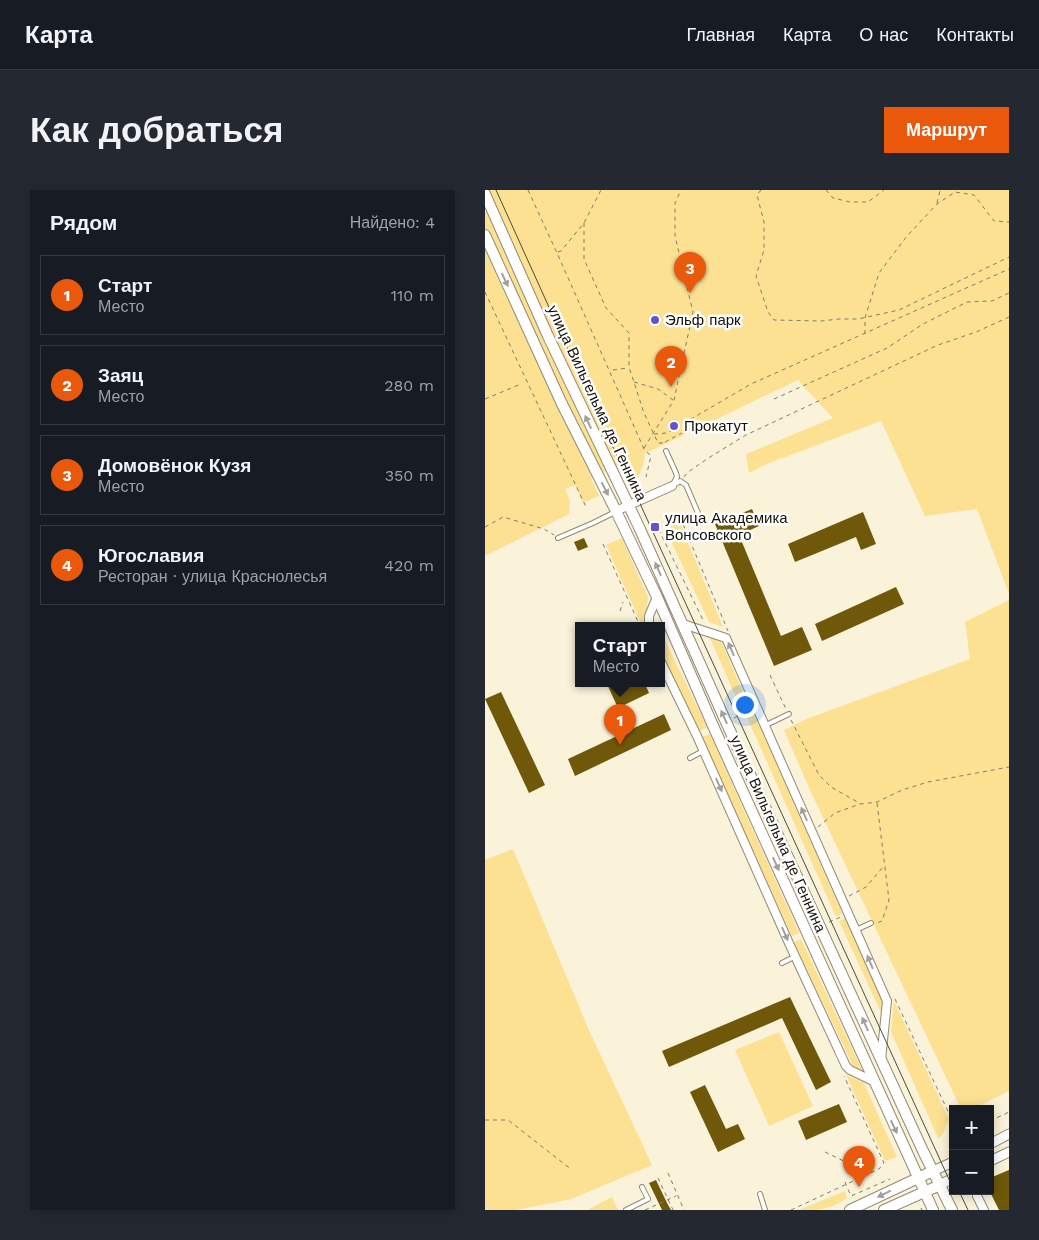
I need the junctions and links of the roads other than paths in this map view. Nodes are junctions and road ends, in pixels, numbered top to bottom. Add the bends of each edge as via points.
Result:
1 (485, 194) edge
2 (485, 235) edge
3 (667, 451) road end
4 (672, 486) junction
5 (629, 506) junction
6 (616, 511) junction
7 (701, 520) dead end
8 (558, 538) road end
9 (657, 597) junction
10 (649, 622) edge
11 (683, 624) junction
12 (665, 670) edge
13 (789, 714) road end
14 (764, 726) junction
15 (703, 751) junction
16 (690, 758) dead end
17 (871, 923) dead end
18 (856, 930) junction
19 (796, 956) junction
20 (782, 962) dead end
21 (881, 1060) junction
22 (875, 1082) junction
23 (1008, 1134) edge
24 (994, 1142) edge
25 (1009, 1152) edge
26 (994, 1159) edge
27 (949, 1164) edge
28 (933, 1171) junction
29 (918, 1178) junction
30 (949, 1180) edge
31 (940, 1184) junction
32 (642, 1187) dead end
33 (924, 1192) junction
34 (760, 1194) dead end
35 (977, 1196) dead end
36 (626, 1210) edge
37 (765, 1210) edge
38 (850, 1210) edge
39 (884, 1210) edge
40 (933, 1210) edge
41 (952, 1210) edge
42 (984, 1210) edge

5 -> 1 main road, улица Вильгельма де Геннина
2 -> 6 main road, улица Вильгельма де Геннина via 562,404
3 - 4 lane via 677,477
4 - 5 street
4 - 7 lane via 680,481 686,485
5 - 6 street
11 -> 5 main road, улица Вильгельма де Геннина
6 - 8 lane
6 - 9 main road, улица Вильгельма де Геннина
9 - 10 street
9 -> 22 main road, улица Вильгельма де Геннина
14 -> 11 street, улица Вильгельма де Геннина via 726,638
21 -> 11 main road, улица Вильгельма де Геннина
12 - 15 street
13 - 14 lane
18 -> 14 street, улица Вильгельма де Геннина
15 - 16 lane
15 -> 19 street
17 - 18 lane
21 -> 18 street, улица Вильгельма де Геннина via 887,1001
19 - 20 lane
19 - 22 street via 846,1066
21 - 28 main road, улица Вильгельма де Геннина
22 -> 29 main road, улица Вильгельма де Геннина
23 - 24 street
25 - 26 street
27 - 28 street
28 - 29 main road
28 - 31 main road, улица Вильгельма де Геннина
29 - 33 main road, улица Вильгельма де Геннина
29 -> 38 main road
30 - 31 street
31 - 33 main road
31 - 41 main road, улица Вильгельма де Геннина
32 - 36 lane via 648,1199
33 - 39 main road
33 - 40 main road, улица Вильгельма де Геннина
34 - 37 lane
35 - 42 street

